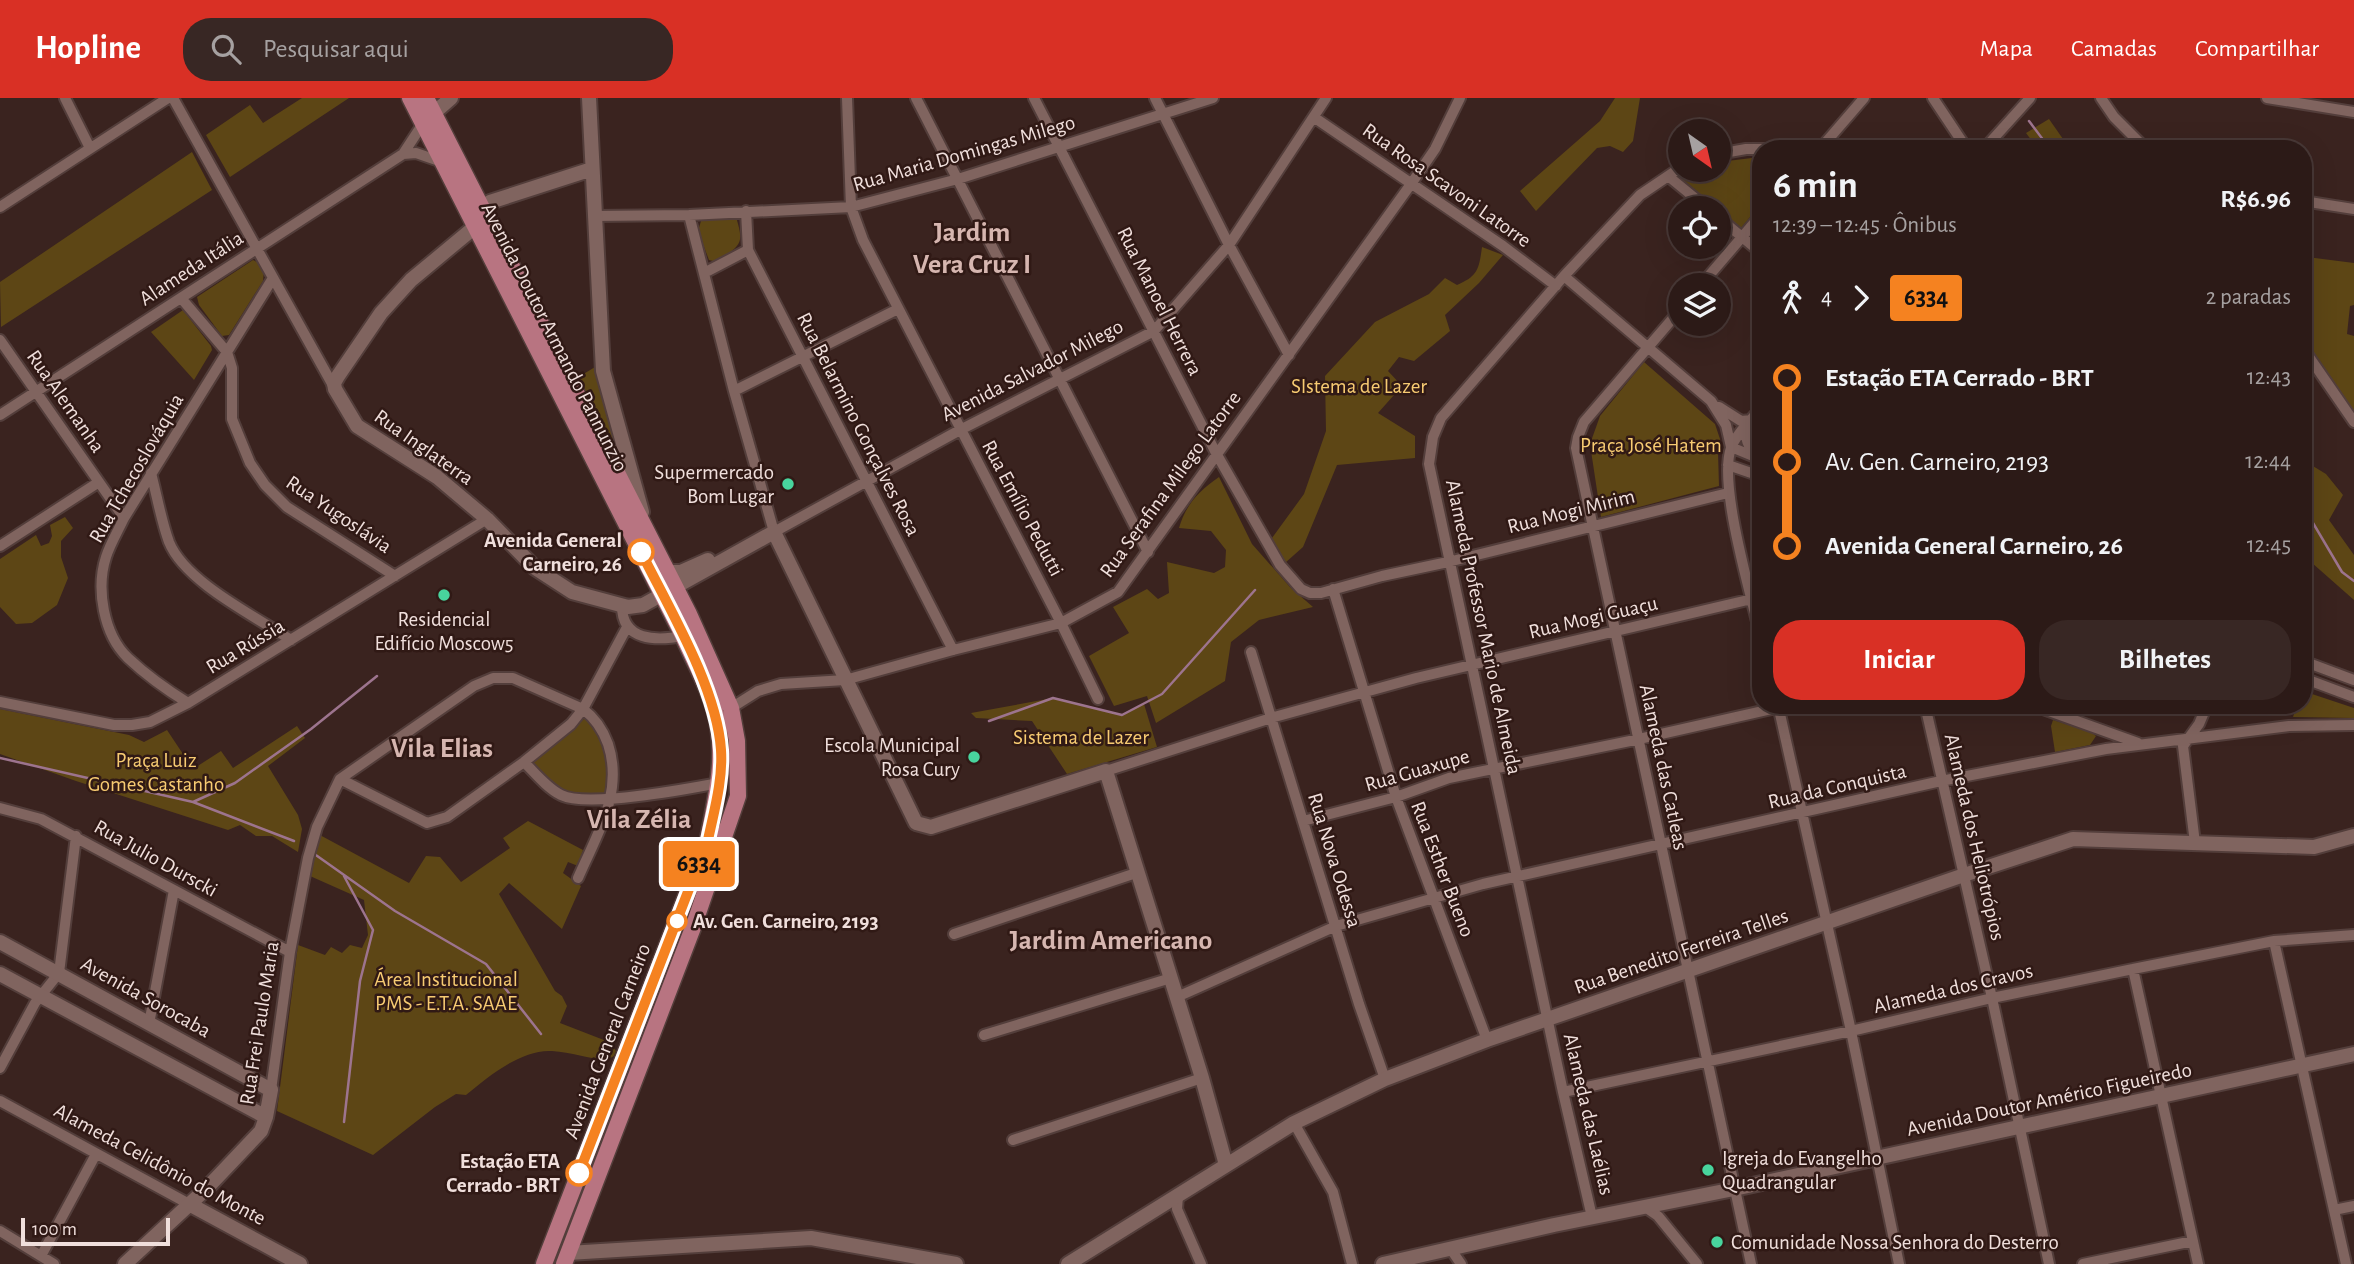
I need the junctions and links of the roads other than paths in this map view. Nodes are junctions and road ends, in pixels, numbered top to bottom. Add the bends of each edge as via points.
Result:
1 (65, 98) edge
2 (171, 98) edge
3 (410, 98) edge
4 (451, 98) edge
5 (589, 98) edge
6 (916, 98) edge
7 (1034, 98) edge
8 (1155, 98) edge
9 (1213, 98) edge
10 (1460, 98) edge
11 (1864, 98) edge
12 (1933, 98) edge
13 (2031, 98) edge
14 (2101, 98) edge
15 (2267, 98) edge
16 (850, 100) edge
17 (1321, 101) edge
18 (427, 112) edge
19 (2354, 112) edge
20 (1163, 113) junction
21 (1315, 118) junction
22 (1828, 140) edge
23 (1961, 140) edge
24 (1992, 140) edge
25 (2137, 140) edge
26 (1059, 147) junction
27 (90, 148) junction
28 (1752, 149) edge
29 (1731, 152) edge
30 (403, 154) junction
31 (442, 162) junction
32 (592, 169) junction
33 (1668, 176) edge
34 (958, 179) junction
35 (1675, 182) edge
36 (1411, 184) junction
37 (1692, 196) edge
38 (2312, 202) edge
39 (0, 207) edge
40 (851, 207) junction
41 (2354, 209) edge
42 (746, 211) junction
43 (689, 215) junction
44 (594, 216) junction
45 (476, 217) junction
46 (1752, 225) edge
47 (1731, 228) edge
48 (1742, 237) junction
49 (1229, 244) junction
50 (1752, 245) edge
51 (257, 249) junction
52 (748, 250) junction
53 (704, 273) junction
54 (1711, 273) edge
55 (1564, 276) junction
56 (273, 278) junction
57 (1556, 286) junction
58 (181, 298) junction
59 (898, 309) junction
60 (1668, 324) edge
61 (1154, 331) junction
62 (0, 340) edge
63 (1647, 349) junction
64 (227, 352) junction
65 (1289, 355) junction
66 (803, 357) junction
67 (2312, 361) edge
68 (1060, 379) junction
69 (335, 389) junction
70 (734, 391) junction
71 (36, 392) junction
72 (1711, 401) junction
73 (0, 415) edge
74 (1752, 420) junction
75 (2354, 422) edge
76 (960, 430) junction
77 (1731, 447) junction
78 (1752, 451) edge
79 (1216, 453) junction
80 (1752, 455) edge
81 (1728, 465) junction
82 (151, 473) junction
83 (1752, 473) edge
84 (99, 482) junction
85 (867, 482) junction
86 (1728, 493) junction
87 (124, 518) junction
88 (487, 519) junction
89 (1592, 526) junction
90 (648, 531) junction
91 (774, 533) junction
92 (0, 546) edge
93 (1148, 552) junction
94 (1448, 562) junction
95 (668, 572) junction
96 (396, 576) junction
97 (1752, 586) edge
98 (1301, 589) joint
99 (1332, 589) junction
100 (669, 591) junction
101 (1752, 602) edge
102 (622, 606) junction
103 (1061, 623) junction
104 (627, 627) junction
105 (1615, 632) junction
106 (683, 635) junction
107 (291, 640) junction
108 (953, 650) junction
109 (1251, 652) dead end
110 (2312, 664) edge
111 (1471, 665) junction
112 (845, 680) junction
113 (2354, 680) edge
114 (2312, 681) edge
115 (1364, 694) junction
116 (2354, 697) edge
117 (1098, 699) dead end
118 (0, 702) edge
119 (188, 703) junction
120 (731, 708) junction
121 (583, 709) junction
122 (1752, 713) edge
123 (1783, 714) edge
124 (1927, 714) edge
125 (2057, 714) edge
126 (2203, 714) edge
127 (1271, 718) junction
128 (2354, 726) edge
129 (2092, 727) junction
130 (2190, 738) junction
131 (1638, 740) junction
132 (2139, 744) junction
133 (2106, 749) junction
134 (524, 762) junction
135 (1495, 768) junction
136 (1106, 771) junction
137 (340, 779) junction
138 (1941, 782) junction
139 (719, 783) junction
140 (1396, 797) junction
141 (611, 799) junction
142 (0, 808) edge
143 (1801, 814) junction
144 (1303, 821) junction
145 (76, 836) junction
146 (2354, 836) edge
147 (2195, 844) junction
148 (1660, 845) junction
149 (1139, 872) junction
150 (1964, 875) junction
151 (1518, 877) junction
152 (578, 878) dead end
153 (174, 890) junction
154 (1434, 898) junction
155 (1826, 924) junction
156 (1336, 926) junction
157 (954, 934) dead end
158 (2354, 935) edge
159 (2274, 941) junction
160 (0, 942) edge
161 (290, 952) junction
162 (2133, 969) junction
163 (1687, 970) junction
164 (59, 973) junction
165 (0, 974) edge
166 (1171, 978) junction
167 (41, 995) junction
168 (1177, 997) junction
169 (1993, 998) junction
170 (1548, 1019) junction
171 (149, 1024) junction
172 (1851, 1031) junction
173 (984, 1035) dead end
174 (1487, 1040) junction
175 (2354, 1054) edge
176 (1707, 1061) junction
177 (2302, 1065) junction
178 (0, 1068) edge
179 (1202, 1078) junction
180 (1385, 1079) junction
181 (271, 1090) junction
182 (1563, 1092) junction
183 (2162, 1097) junction
184 (0, 1101) edge
185 (266, 1117) junction
186 (1294, 1123) junction
187 (2020, 1127) junction
188 (1013, 1140) dead end
189 (96, 1154) junction
190 (1878, 1157) junction
191 (1226, 1165) junction
192 (1734, 1189) junction
193 (1178, 1196) junction
194 (189, 1205) junction
195 (2354, 1206) edge
196 (1645, 1208) junction
197 (2334, 1210) junction
198 (1592, 1217) junction
199 (0, 1231) edge
200 (575, 1237) junction
201 (2193, 1241) junction
202 (1450, 1248) junction
203 (586, 1253) junction
204 (41, 1256) junction
205 (566, 1259) edge
206 (54, 1264) edge
207 (125, 1264) edge
208 (300, 1264) edge
209 (544, 1264) edge
210 (551, 1264) edge
211 (956, 1264) edge
212 (1068, 1264) edge
213 (1201, 1264) edge
214 (1352, 1264) edge
215 (1383, 1264) edge
216 (1461, 1264) edge
217 (1697, 1264) edge
218 (1751, 1264) edge
219 (1899, 1264) edge
220 (2049, 1264) edge
221 (2084, 1264) edge
222 (2198, 1264) edge
223 (2346, 1264) edge

1 - 27 street
2 - 27 street
2 - 51 street, Rua Inglaterra
3 - 18 main road, Avenida Doutor Armando Pannunzio
4 - 18 main road
5 - 32 main road
6 - 34 street
7 - 26 street, Rua Manoel Herrera
8 - 20 street
9 - 20 street, Rua Maria Domingas Milego
10 - 36 street, Rua Serafina Milego Latorre via 1435,149
11 - 22 street
12 - 23 street
13 - 24 street
14 - 25 street
15 - 19 street
16 - 40 street, Rua Emílio Pedutti
17 - 21 street, Avenida Salvador Milego
18 - 30 street, Alameda Itália
18 - 31 main road, Avenida Doutor Armando Pannunzio
18 - 45 main road, Avenida Doutor Armando Pannunzio
20 - 26 street, Rua Maria Domingas Milego
20 - 49 street
21 - 36 street, Rua Rosa Scavoni Latorre
21 - 49 street, Avenida Salvador Milego
26 - 34 street, Rua Maria Domingas Milego
26 - 61 street, Rua Manoel Herrera
27 - 39 street
28 - 29 street
30 - 31 street via 416,153
30 - 51 street, Alameda Itália
31 - 45 main road, Avenida Doutor Armando Pannunzio
32 - 44 main road
32 - 45 main road via 490,202
33 - 55 street, Alameda Professor Mario de Almeida via 1640,195
34 - 40 street, Rua Maria Domingas Milego
34 - 68 street
35 - 37 street
36 - 57 street, Rua Rosa Scavoni Latorre
36 - 65 street, Rua Serafina Milego Latorre
38 - 41 street
40 - 42 street, Rua Maria Domingas Milego
40 - 59 street, Rua Emílio Pedutti
42 - 43 street, Rua Maria Domingas Milego
42 - 52 street, Rua Belarmino Gonçalves Rosa
43 - 44 street, Rua Maria Domingas Milego
43 - 53 street
44 - 90 main road via 603,371
45 - 69 main road via 382,313 338,376
45 - 90 main road, Avenida Doutor Armando Pannunzio
45 - 100 main road, Avenida Doutor Armando Pannunzio
46 - 48 street
47 - 48 street
48 - 50 street
48 - 54 street
49 - 61 street, Avenida Salvador Milego
49 - 65 street
51 - 56 street, Rua Inglaterra
51 - 58 street, Alameda Itália
52 - 53 street
52 - 66 street, Rua Belarmino Gonçalves Rosa
53 - 70 street
55 - 57 street, Alameda Professor Mario de Almeida
55 - 63 street
56 - 64 street, Rua Tchecoslováquia
56 - 69 street, Rua Inglaterra
57 - 94 street, Alameda Professor Mario de Almeida via 1441,418 1433,437 1429,464
58 - 64 street
58 - 71 street, Alameda Itália
59 - 66 street
59 - 76 street, Rua Emílio Pedutti
60 - 63 street, Alameda das Catleas
61 - 68 street, Avenida Salvador Milego
61 - 79 street, Rua Manoel Herrera
62 - 71 street, Rua Alemanha
63 - 72 street
63 - 89 street, Alameda das Catleas via 1580,429 1577,459
64 - 82 street, Rua Tchecoslováquia
64 - 96 street, Rua Yugoslávia via 232,368 232,419 250,463 265,485 287,507
65 - 79 street, Rua Serafina Milego Latorre
66 - 70 street
66 - 85 street, Rua Belarmino Gonçalves Rosa
67 - 75 street
68 - 76 street, Avenida Salvador Milego
68 - 93 street
69 - 88 main road, Rua Inglaterra via 357,426 437,477
70 - 91 street
71 - 73 street, Alameda Itália
71 - 84 street, Rua Alemanha
72 - 74 street via 1741,421
72 - 77 street via 1726,425
74 - 77 street
74 - 78 street via 1745,437
76 - 85 street, Avenida Salvador Milego
76 - 103 street, Rua Emílio Pedutti
77 - 80 street
77 - 81 street
79 - 93 street, Rua Serafina Milego Latorre
79 - 98 street, Rua Manoel Herrera via 1280,565
81 - 83 street
81 - 86 street
82 - 87 street, Rua Tchecoslováquia
82 - 107 street via 169,543 182,565
84 - 87 street, Rua Alemanha
84 - 92 street
85 - 91 street, Avenida Salvador Milego
85 - 108 street, Rua Belarmino Gonçalves Rosa
86 - 89 street, Rua Mogi Mirim
86 - 97 street
87 - 119 street, Rua Tchecoslováquia via 102,577 108,628 126,656
88 - 96 street, Rua Rússia
88 - 102 main road, Rua Inglaterra via 553,580 572,592
89 - 94 street, Rua Mogi Mirim
89 - 105 street, Alameda das Catleas
90 - 95 main road, Avenida Doutor Armando Pannunzio
91 - 95 main road via 681,572
91 - 100 main road, Avenida Salvador Milego
91 - 112 main road
93 - 103 street, Rua Serafina Milego Latorre via 1118,592
94 - 99 street, Rua Mogi Mirim
94 - 111 street, Alameda Professor Mario de Almeida
95 - 100 main road, Avenida Doutor Armando Pannunzio
96 - 107 street, Rua Rússia
98 - 99 street, Rua Mogi Mirim via 1310,593
99 - 115 street, Rua Esther Bueno
100 - 102 main road, Rua Inglaterra via 635,607
100 - 106 main road, Avenida General Carneiro
100 - 120 main road, Avenida General Carneiro
101 - 105 street, Rua Mogi Guaçu
102 - 104 street
103 - 108 street, Rua Serafina Milego Latorre
103 - 117 street, Rua Emílio Pedutti
104 - 106 street via 652,639
104 - 121 street
105 - 111 street, Rua Mogi Guaçu
105 - 131 street, Alameda das Catleas
106 - 139 main road, Avenida General Carneiro via 715,710 721,751
107 - 119 street, Rua Rússia
108 - 112 street, Rua Serafina Milego Latorre
109 - 127 street, Rua Nova Odessa
110 - 113 street
111 - 115 street, Rua Mogi Guaçu
111 - 135 street, Alameda Professor Mario de Almeida
112 - 120 street, Rua Serafina Milego Latorre via 781,684 758,691
112 - 136 main road via 916,823 930,827
114 - 116 street
115 - 127 street, Rua Mogi Guaçu
115 - 140 street, Rua Esther Bueno
118 - 119 street, Rua Rússia via 114,725 150,722
120 - 200 main road, Avenida General Carneiro via 738,796
121 - 134 street
121 - 137 street via 513,678 493,678 474,686
121 - 141 street via 604,734 613,760
122 - 131 street, Rua Guaxupe
123 - 143 street
124 - 138 street, Alameda dos Heliotrópios
125 - 129 street
126 - 130 street
127 - 136 street, Rua Mogi Guaçu
127 - 144 street, Rua Nova Odessa
128 - 130 street, Rua da Conquista via 2289,726
129 - 132 street
129 - 133 street via 2103,737
130 - 132 street, Rua da Conquista
130 - 147 street via 2183,746
131 - 135 street, Rua Guaxupe
131 - 148 street, Alameda das Catleas
132 - 133 street, Rua da Conquista
133 - 138 street, Rua da Conquista
134 - 137 street via 447,817 427,823
134 - 141 street via 560,795
135 - 140 street, Rua Guaxupe
135 - 151 street, Alameda Professor Mario de Almeida
136 - 149 main road
137 - 161 street, Rua Frei Paulo Maria via 311,844
138 - 143 street, Rua da Conquista
138 - 150 street, Alameda dos Heliotrópios
139 - 141 street
139 - 209 main road, Avenida General Carneiro via 708,840
140 - 144 street, Rua Guaxupe
140 - 154 street, Rua Esther Bueno
141 - 152 street
142 - 145 street, Rua Julio Durscki via 41,819
143 - 148 street, Rua da Conquista
143 - 155 street
144 - 156 street, Rua Nova Odessa
145 - 153 street, Rua Julio Durscki
145 - 164 street
146 - 147 main road, Rua Benedito Ferreira Telles via 2314,847
147 - 150 main road, Rua Benedito Ferreira Telles via 2073,839
148 - 151 street, Rua da Conquista
148 - 163 street, Alameda das Catleas
149 - 157 street
149 - 166 main road
150 - 155 main road, Rua Benedito Ferreira Telles
150 - 169 street, Alameda dos Heliotrópios
151 - 154 street, Rua da Conquista
151 - 170 street, Alameda Professor Mario de Almeida
153 - 161 street, Rua Julio Durscki
153 - 171 street
154 - 156 street, Rua da Conquista
154 - 174 street, Rua Esther Bueno
155 - 163 main road, Rua Benedito Ferreira Telles
155 - 172 street
156 - 168 street, Rua da Conquista
156 - 180 street, Rua Nova Odessa
158 - 159 street, Alameda dos Cravos
159 - 162 street, Alameda dos Cravos
159 - 177 street
160 - 164 main road, Avenida Sorocaba
161 - 181 street, Rua Frei Paulo Maria
162 - 169 street, Alameda dos Cravos
162 - 183 street
163 - 170 main road, Rua Benedito Ferreira Telles
163 - 176 street, Alameda das Catleas
164 - 167 street
164 - 171 main road, Avenida Sorocaba
165 - 167 main road
166 - 168 main road
166 - 173 street
167 - 178 street
167 - 185 main road
168 - 179 main road
169 - 172 street, Alameda dos Cravos
169 - 187 street, Alameda dos Heliotrópios
170 - 174 main road, Rua Benedito Ferreira Telles
170 - 182 street, Alameda das Laélias
171 - 181 main road, Avenida Sorocaba
172 - 176 street, Alameda dos Cravos
172 - 190 street
174 - 180 main road, Rua Benedito Ferreira Telles
175 - 177 main road, Avenida Doutor Américo Figueiredo
176 - 182 street, Alameda dos Cravos
176 - 192 street, Alameda das Catleas
177 - 183 main road, Avenida Doutor Américo Figueiredo
177 - 197 street
179 - 188 street
179 - 191 main road
180 - 186 main road, Rua Benedito Ferreira Telles
181 - 185 main road, Rua Frei Paulo Maria
182 - 198 street, Alameda das Laélias
183 - 187 main road, Avenida Doutor Américo Figueiredo
183 - 201 street
184 - 189 street, Alameda Celidônio do Monte
185 - 194 main road, Rua Frei Paulo Maria via 261,1131
186 - 191 main road, Rua Benedito Ferreira Telles
186 - 214 street via 1333,1192
187 - 190 main road, Avenida Doutor Américo Figueiredo
187 - 220 street, Alameda dos Heliotrópios
189 - 194 street, Alameda Celidônio do Monte
189 - 204 street
190 - 192 main road, Avenida Doutor Américo Figueiredo
190 - 219 street
191 - 193 main road, Rua Benedito Ferreira Telles
192 - 196 main road, Avenida Doutor Américo Figueiredo
192 - 218 street, Alameda das Catleas
193 - 212 main road, Rua Benedito Ferreira Telles
193 - 213 street via 1177,1209
194 - 207 main road, Rua Frei Paulo Maria
194 - 208 main road, Alameda Celidônio do Monte
195 - 197 street
196 - 198 main road, Avenida Doutor Américo Figueiredo
196 - 217 street via 1658,1216
197 - 223 street
198 - 202 main road, Avenida Doutor Américo Figueiredo
199 - 204 street
200 - 203 main road
200 - 205 main road, Avenida General Carneiro
201 - 221 street
201 - 222 street
202 - 215 main road, Avenida Doutor Américo Figueiredo
202 - 216 street
203 - 205 main road
203 - 211 main road via 811,1238
204 - 206 street
205 - 210 main road

